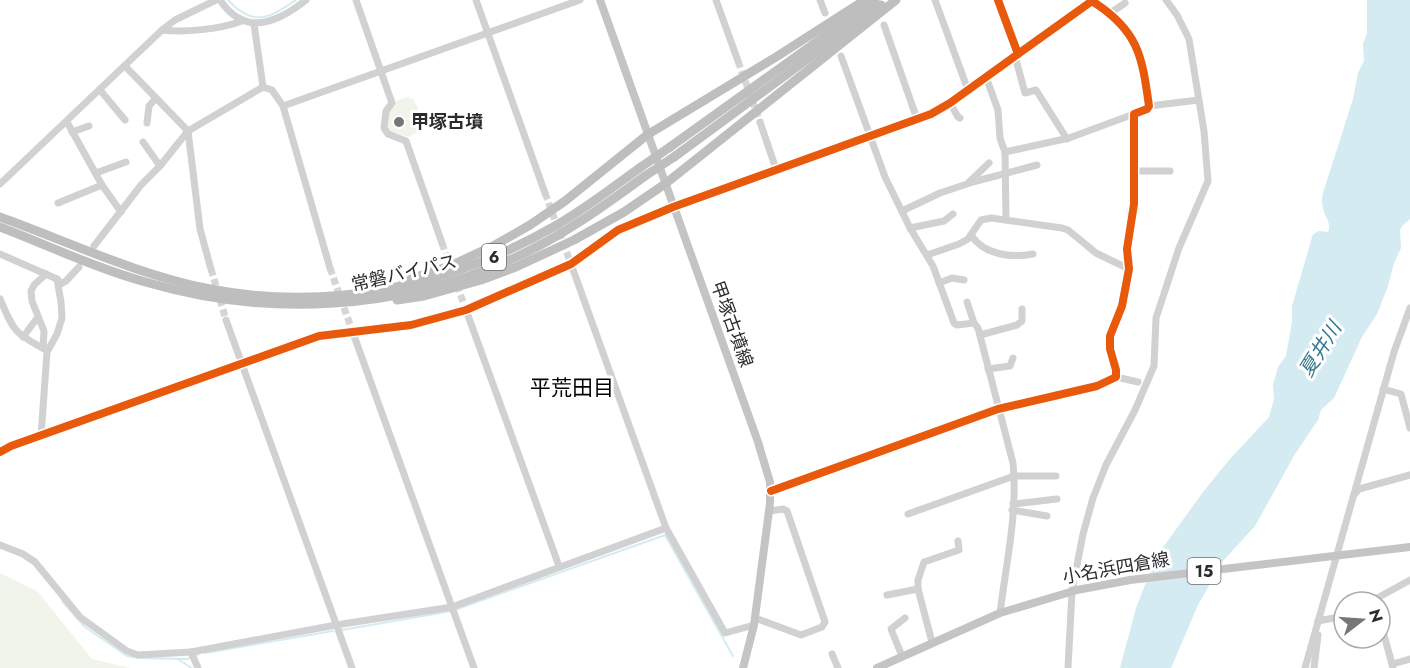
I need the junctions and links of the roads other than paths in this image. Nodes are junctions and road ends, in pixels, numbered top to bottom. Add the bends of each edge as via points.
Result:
1 (218, 0) edge
2 (306, 0) edge
3 (356, 0) edge
4 (476, 0) edge
5 (580, 0) edge
6 (600, 0) edge
7 (716, 0) edge
8 (820, 0) edge
9 (865, 0) edge
10 (875, 0) edge
11 (888, 0) edge
12 (897, 0) edge
13 (935, 0) edge
14 (998, 0) edge
15 (1166, 0) edge
16 (1125, 3) dead end
17 (825, 13) dead end
18 (1109, 14) junction
19 (242, 21) junction
20 (254, 24) junction
21 (884, 25) dead end
22 (162, 30) junction
23 (488, 32) junction
24 (1016, 55) junction
25 (841, 56) dead end
26 (738, 61) tunnel mouth
27 (125, 66) junction
28 (381, 71) junction
29 (986, 77) junction
30 (263, 87) junction
31 (100, 90) junction
32 (968, 90) junction
33 (156, 98) junction
34 (1199, 100) junction
35 (950, 103) junction
36 (283, 106) junction
37 (1149, 106) junction
38 (1134, 114) junction
39 (960, 118) dead end
40 (917, 119) junction
41 (125, 120) dead end
42 (66, 122) junction
43 (760, 122) tunnel mouth
44 (147, 123) dead end
45 (89, 126) dead end
46 (188, 130) junction
47 (72, 132) junction
48 (647, 135) junction
49 (869, 136) junction
50 (1067, 139) junction
51 (143, 142) dead end
52 (672, 152) junction
53 (1005, 152) junction
54 (126, 162) dead end
55 (988, 163) dead end
56 (1037, 165) dead end
57 (160, 166) junction
58 (776, 169) junction
59 (1134, 171) junction
60 (1170, 171) dead end
61 (644, 172) junction
62 (96, 173) junction
63 (1005, 173) junction
64 (0, 184) edge
65 (102, 184) junction
66 (666, 184) junction
67 (967, 184) junction
68 (545, 193) tunnel mouth
69 (58, 203) dead end
70 (673, 207) junction
71 (902, 211) junction
72 (121, 212) junction
73 (953, 214) dead end
74 (0, 217) edge
75 (1006, 220) junction
76 (0, 227) edge
77 (910, 228) junction
78 (971, 234) junction
79 (442, 243) tunnel mouth
80 (94, 246) dead end
81 (0, 254) edge
82 (1033, 254) dead end
83 (927, 255) junction
84 (571, 264) junction
85 (79, 267) dead end
86 (330, 268) tunnel mouth
87 (211, 269) tunnel mouth
88 (1129, 269) junction
89 (46, 274) junction
90 (57, 279) junction
91 (964, 280) dead end
92 (939, 283) junction
93 (326, 298) junction
94 (0, 299) edge
95 (967, 302) dead end
96 (302, 305) junction
97 (1410, 308) edge
98 (1022, 309) dead end
99 (466, 310) junction
100 (38, 317) junction
101 (226, 320) tunnel mouth
102 (975, 323) junction
103 (353, 333) junction
104 (980, 335) junction
105 (23, 337) junction
106 (45, 350) junction
107 (1013, 358) dead end
108 (242, 363) junction
109 (988, 369) junction
110 (1116, 377) junction
111 (1138, 382) dead end
112 (1383, 389) junction
113 (998, 409) junction
114 (1410, 428) edge
115 (41, 436) junction
116 (0, 452) edge
117 (1410, 475) edge
118 (1014, 476) junction
119 (1056, 476) dead end
120 (771, 491) junction
121 (1352, 497) junction
122 (1057, 499) dead end
123 (1013, 507) junction
124 (770, 511) junction
125 (908, 514) dead end
126 (1047, 516) dead end
127 (666, 528) junction
128 (958, 541) dead end
129 (0, 545) edge
130 (1410, 548) edge
131 (1335, 556) junction
132 (559, 566) junction
133 (1410, 580) edge
134 (918, 589) junction
135 (1392, 590) edge
136 (1074, 591) junction
137 (887, 595) dead end
138 (453, 609) junction
139 (1000, 613) junction
140 (905, 618) dead end
141 (1332, 620) edge
142 (754, 621) junction
143 (1318, 624) junction
144 (336, 625) junction
145 (932, 642) junction
146 (1388, 650) edge
147 (832, 654) dead end
148 (192, 656) junction
149 (902, 656) junction
150 (1410, 658) edge
151 (1392, 666) edge
152 (198, 668) edge
153 (352, 668) edge
154 (474, 668) edge
155 (742, 668) edge
156 (838, 668) edge
157 (877, 668) edge
158 (1068, 668) edge
159 (1305, 668) edge
160 (1314, 668) edge

1 - 19 street
1 - 22 street
2 - 20 street via 279,17
3 - 28 street
4 - 23 street
5 - 23 street
6 - 48 main road, 甲塚古墳線
7 - 26 street
8 - 17 street
9 - 48 highway
10 - 52 highway, 常磐バイパス / 6
11 - 52 highway, 常磐バイパス / 6
12 - 66 highway
13 - 32 street
14 - 24 street
15 - 34 street via 1189,39
16 - 18 street
18 - 24 street via 1092,1
18 - 37 street via 1130,33 1141,58
19 - 20 street
19 - 22 street via 174,32
20 - 30 street
21 - 40 street
22 - 27 street
23 - 28 street
23 - 68 street
24 - 29 street
24 - 50 street via 1024,93 1036,90
25 - 49 street
27 - 31 street
27 - 33 street
28 - 36 street
28 - 79 street via 392,103 386,111 384,128 388,134 406,141
29 - 32 street
29 - 53 street via 998,110
30 - 36 street via 272,90
30 - 46 street
31 - 41 street
31 - 42 street
32 - 35 street
33 - 44 street via 149,106
33 - 46 street
34 - 37 street
34 - 136 street via 1208,181 1179,248 1156,318 1154,366 1093,498
35 - 39 street
35 - 40 street
36 - 86 street
37 - 38 street
38 - 50 street
38 - 59 street
40 - 49 street
42 - 47 street
42 - 64 street
43 - 58 street
45 - 47 street
46 - 57 street
46 - 87 street via 200,229
47 - 62 street
48 - 66 main road, 甲塚古墳線
48 - 93 highway via 541,218 495,245 408,280
49 - 58 street
49 - 71 street
50 - 53 street
51 - 57 street
52 - 61 highway, 常磐バイパス / 6, bridge
53 - 63 street
54 - 62 street
55 - 67 street
56 - 63 street
57 - 72 street
58 - 70 street
59 - 60 street
59 - 88 street via 1127,249
61 - 93 highway, 常磐バイパス / 6 via 558,225 492,258 425,282
61 - 96 highway, 常磐バイパス / 6 via 600,209 515,258 482,271 387,297
62 - 65 street
63 - 67 street
63 - 75 street
65 - 69 street
65 - 72 street
66 - 70 main road, 甲塚古墳線
66 - 96 highway via 574,240 480,280 412,299 328,309
67 - 71 street
70 - 84 street via 618,230
70 - 120 main road, 甲塚古墳線 via 761,452
71 - 77 street
72 - 80 street
73 - 77 street via 944,221
74 - 93 highway, 常磐バイパス / 6 via 150,273 208,289 262,298
75 - 78 street via 981,220
75 - 88 street via 1062,228 1096,253
76 - 96 highway, 常磐バイパス / 6 via 150,284 209,298
77 - 83 street
78 - 82 street via 975,242 991,251 1016,256
78 - 83 street via 959,244
81 - 89 street
83 - 92 street
84 - 99 street
84 - 127 street
85 - 90 street via 61,284
88 - 110 street via 1122,306 1110,336
89 - 90 street
89 - 100 street via 31,291
90 - 106 street via 62,318 57,334
91 - 92 street via 952,278
92 - 102 street via 954,323
94 - 105 street via 11,325
95 - 102 street
97 - 112 street
98 - 104 street via 1022,321 1017,325
99 - 103 street
99 - 132 street
100 - 105 street
100 - 106 street
101 - 108 street
102 - 104 street
103 - 108 street via 319,336
103 - 138 street
104 - 109 street
105 - 106 street
106 - 115 street
107 - 109 street via 1010,366
108 - 115 street
108 - 144 street
109 - 113 street
110 - 111 street
110 - 113 street via 1097,386
112 - 114 street via 1401,394
112 - 121 street
113 - 118 street
113 - 120 street
115 - 116 street
117 - 121 street via 1359,489
118 - 119 street
118 - 123 street
118 - 125 street
120 - 124 main road, 甲塚古墳線
121 - 131 street
122 - 123 street
123 - 126 street
123 - 139 street
124 - 142 main road, 甲塚古墳線
124 - 142 street via 787,511 825,622 801,635
127 - 132 street
127 - 142 street via 725,633
128 - 134 street via 959,550 924,562
129 - 148 street via 35,562 80,617 127,651 138,655
130 - 131 main road, 小名浜四倉線 / 15
131 - 136 main road, 小名浜四倉線 / 15 via 1130,580
131 - 143 street
132 - 138 street
133 - 135 street
134 - 137 street
134 - 145 street
136 - 139 main road, 小名浜四倉線 / 15
136 - 158 street
138 - 144 street
138 - 154 street
139 - 145 main road, 小名浜四倉線 / 15
140 - 149 street via 891,629
141 - 143 street
142 - 155 main road, 甲塚古墳線
143 - 159 street
143 - 160 street
144 - 148 street
144 - 153 street
145 - 149 main road, 小名浜四倉線 / 15
146 - 151 street
147 - 156 street
148 - 152 street
149 - 157 main road, 小名浜四倉線 / 15
150 - 151 street

